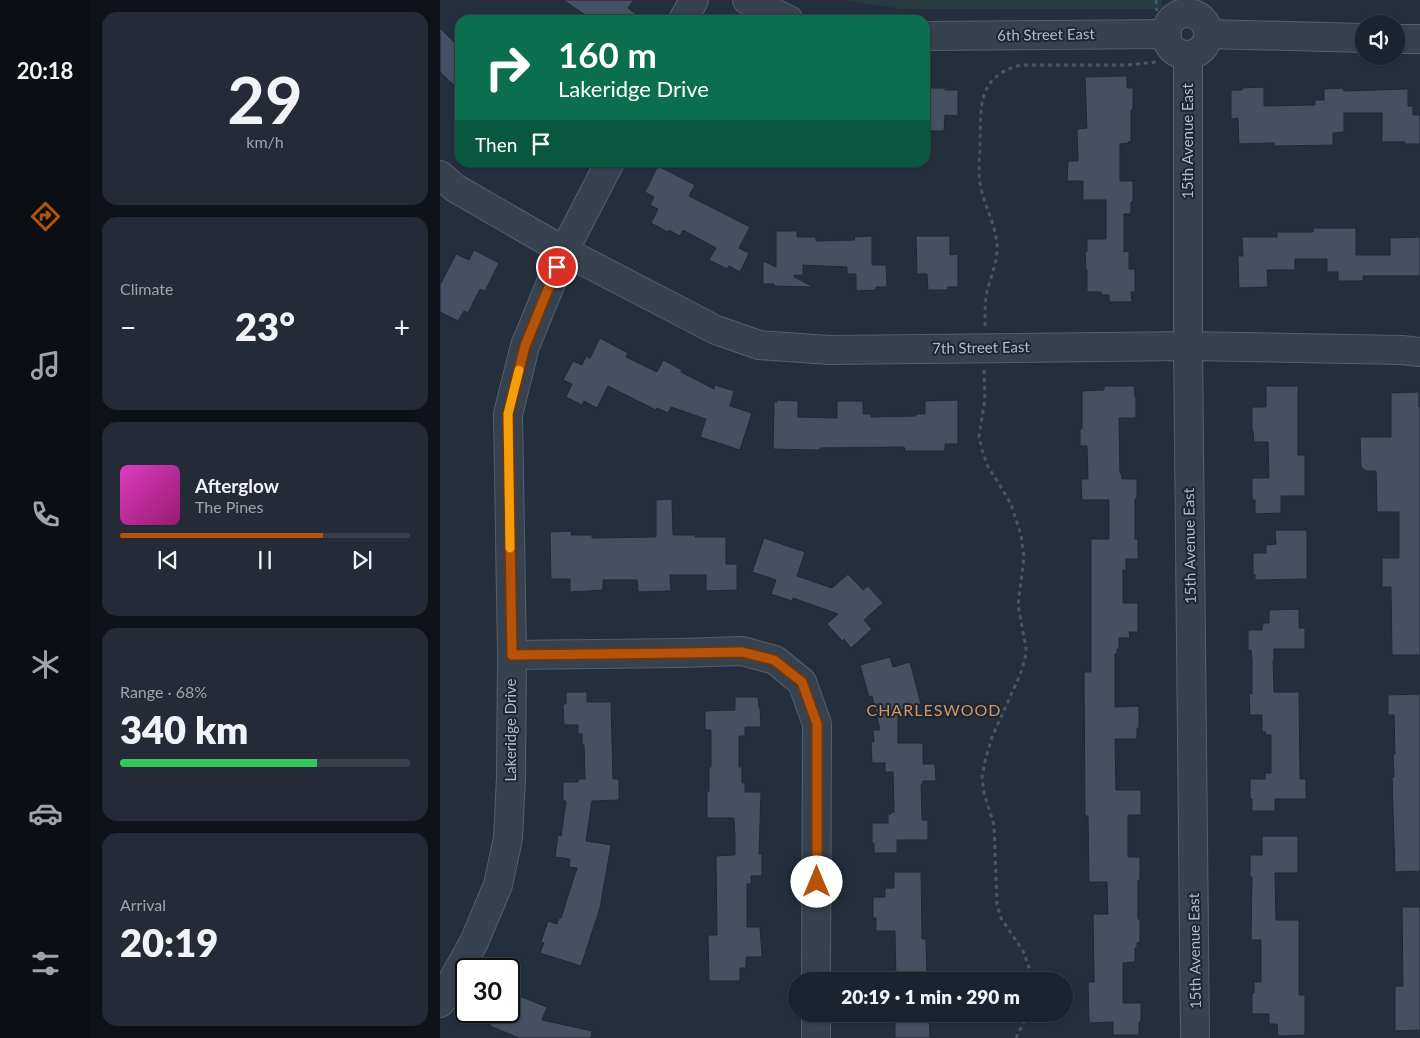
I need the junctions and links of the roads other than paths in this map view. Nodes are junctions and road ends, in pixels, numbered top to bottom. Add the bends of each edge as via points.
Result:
1 (694, 0) edge
2 (747, 0) edge
3 (1186, 7) edge
4 (686, 15) edge
5 (778, 15) edge
6 (1162, 23) junction
7 (1208, 34) junction
8 (930, 36) edge
9 (1355, 38) edge
10 (1405, 39) edge
11 (1420, 39) edge
12 (1188, 55) junction
13 (607, 167) edge
14 (440, 175) edge
15 (564, 252) junction
16 (1188, 346) junction
17 (1420, 352) edge
18 (512, 655) junction
19 (816, 972) edge
20 (440, 1003) edge
21 (816, 1022) edge
22 (816, 1038) edge
23 (1196, 1038) edge

1 - 4 street
2 - 5 street
3 - 6 street via 1168,24
3 - 7 street via 1203,19
6 - 8 street, 6th Street East
6 - 12 street via 1169,46
7 - 9 street
7 - 12 street via 1203,49
10 - 11 street
12 - 16 street, 15th Avenue East
13 - 15 street, Lakeridge Drive
14 - 15 street, 7th Street East via 456,188
15 - 16 street, 7th Street East via 716,330 760,345 829,350
15 - 18 street, Lakeridge Drive via 525,346 508,414
16 - 17 street, 7th Street East
16 - 23 street, 15th Avenue East
18 - 19 street via 742,652 774,660 802,682 817,724
18 - 20 street, Lakeridge Drive via 512,778 508,838 498,885 474,942
21 - 22 street

